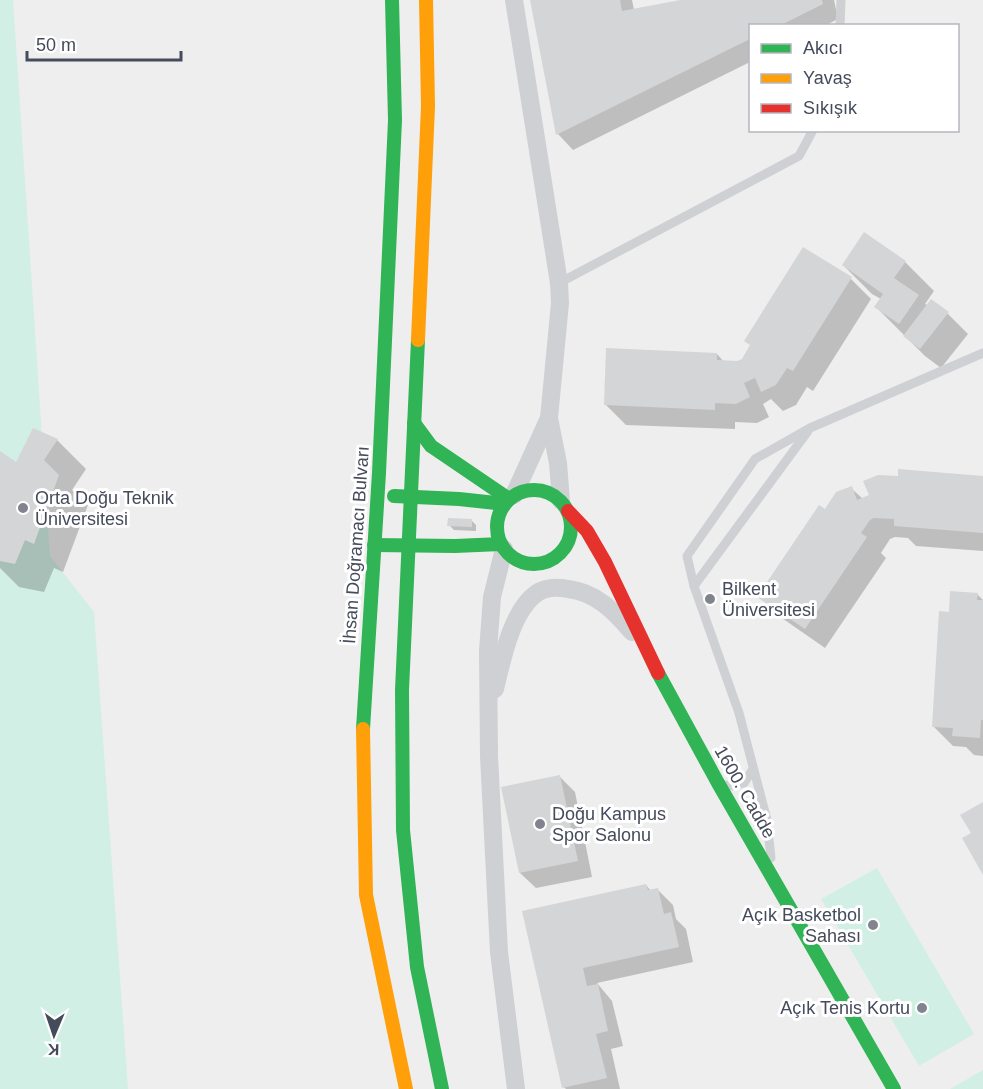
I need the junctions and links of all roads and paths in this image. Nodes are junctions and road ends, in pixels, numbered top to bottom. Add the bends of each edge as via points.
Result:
1 (392, 0) edge
2 (426, 0) edge
3 (513, 0) edge
4 (841, 0) edge
5 (840, 24) edge
6 (812, 132) edge
7 (560, 283) junction
8 (983, 353) edge
9 (549, 418) junction
10 (414, 423) junction
11 (810, 428) junction
12 (376, 495) junction
13 (410, 498) junction
14 (509, 499) junction
15 (564, 506) junction
16 (374, 545) junction
17 (410, 545) junction
18 (502, 546) junction
19 (694, 586) junction
20 (650, 658) junction
21 (488, 716) junction
22 (753, 769) junction
23 (718, 783) junction
24 (774, 878) junction
25 (406, 1089) edge
26 (442, 1089) edge
27 (516, 1089) edge
28 (894, 1089) edge

1 - 12 main road, İhsan Doğramacı Bulvarı via 395,120
2 - 10 main road via 428,106
3 - 7 street
4 - 5 lane
6 - 7 lane via 799,156
7 - 9 street
8 - 11 lane
9 - 14 street
9 - 15 street
10 - 13 main road
10 - 14 main road via 431,446
11 - 19 lane
11 - 19 lane via 755,459 687,556
12 - 13 main road, 1600. Cadde
12 - 16 main road, İhsan Doğramacı Bulvarı
13 - 14 main road, 1600. Cadde
13 - 17 main road
14 - 15 main road, 1600. Cadde via 538,490
14 - 18 main road via 496,526
15 - 18 main road via 571,523 570,536 558,556 547,562 524,563
15 - 20 main road, 1600. Cadde via 605,562
16 - 17 main road
16 - 25 main road, İhsan Doğramacı Bulvarı via 362,744 366,895
17 - 18 main road
17 - 26 main road via 402,690 403,830 417,967
18 - 21 street via 492,597
19 - 22 lane via 740,713
20 - 21 street via 618,616 600,601 579,590 544,589 522,610 513,627
20 - 23 main road, 1600. Cadde
21 - 27 street via 499,952
22 - 23 lane via 744,783
22 - 24 lane via 767,820
23 - 24 main road, 1600. Cadde
24 - 28 main road, 1600. Cadde

